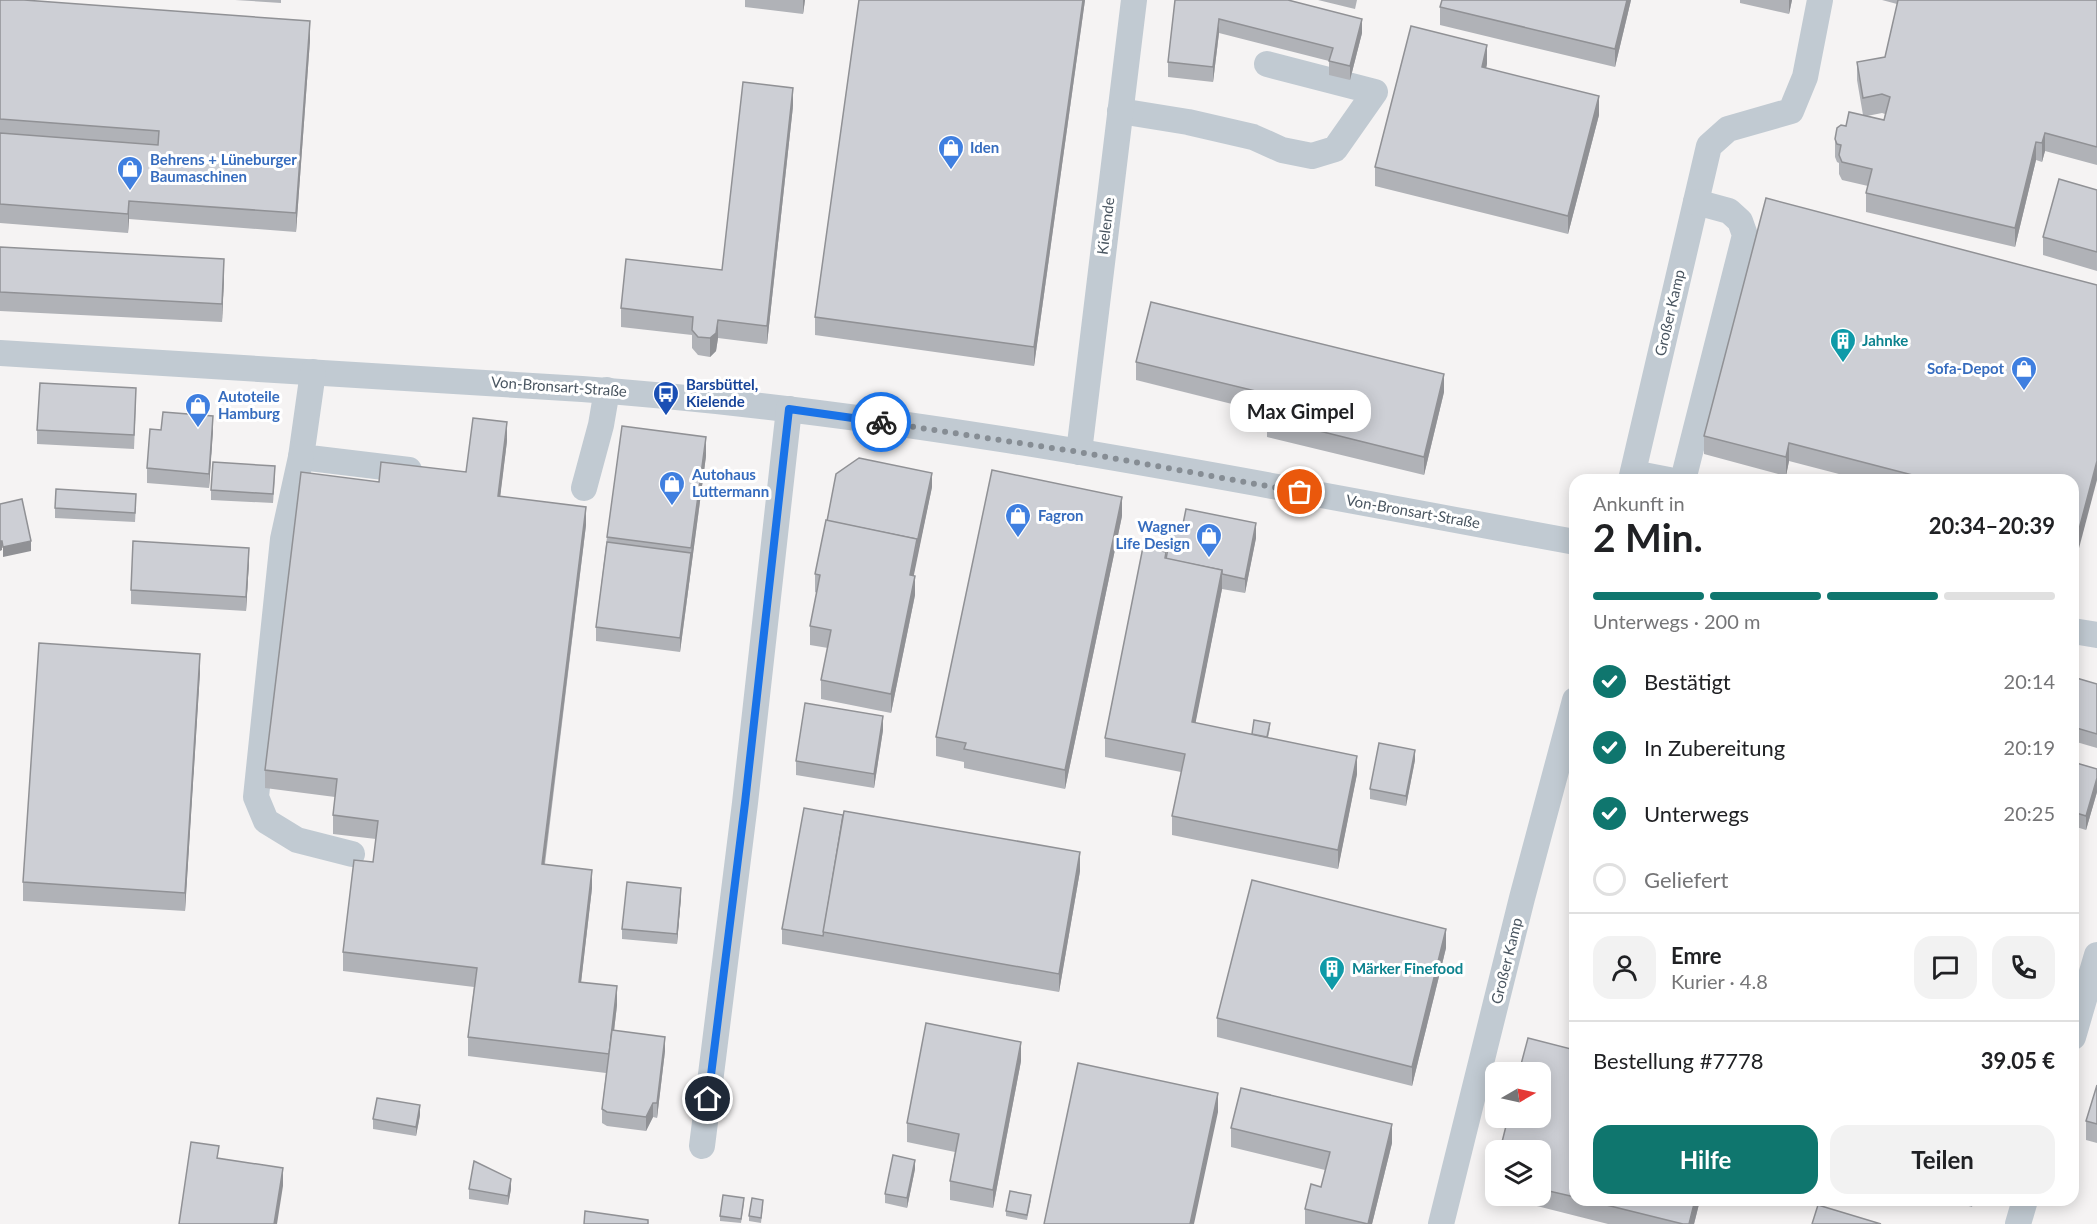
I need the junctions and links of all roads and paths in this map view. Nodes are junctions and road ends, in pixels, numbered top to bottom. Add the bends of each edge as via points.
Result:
1 (1134, 0) edge
2 (1820, 0) edge
3 (1267, 64) dead end
4 (1120, 111) junction
5 (1696, 202) junction
6 (0, 353) edge
7 (313, 372) junction
8 (607, 390) junction
9 (789, 409) junction
10 (1079, 452) junction
11 (301, 457) junction
12 (409, 470) edge
13 (1632, 474) edge
14 (1684, 474) edge
15 (584, 488) dead end
16 (1569, 541) edge
17 (1569, 722) edge
18 (352, 854) dead end
19 (2096, 964) edge
20 (2079, 1018) edge
21 (702, 1146) dead end
22 (2023, 1206) edge
23 (1441, 1224) edge
24 (2018, 1224) edge

1 - 4 street, Kielende
2 - 5 street, Großer Kamp via 1805,77 1791,111 1728,129 1708,146
3 - 4 street via 1374,92 1335,149 1312,156 1282,150 1253,137
4 - 10 street, Kielende
5 - 13 street, Großer Kamp
5 - 14 street via 1729,211 1740,221 1744,235
6 - 7 street, Von-Bronsart-Straße
7 - 8 street, Von-Bronsart-Straße
7 - 11 street
8 - 9 street, Von-Bronsart-Straße
8 - 15 street
9 - 10 street, Von-Bronsart-Straße
9 - 21 street
10 - 16 street, Von-Bronsart-Straße
11 - 12 street
11 - 18 street via 283,539 256,797 266,821 297,840
17 - 23 street, Großer Kamp
19 - 20 street
22 - 24 street

